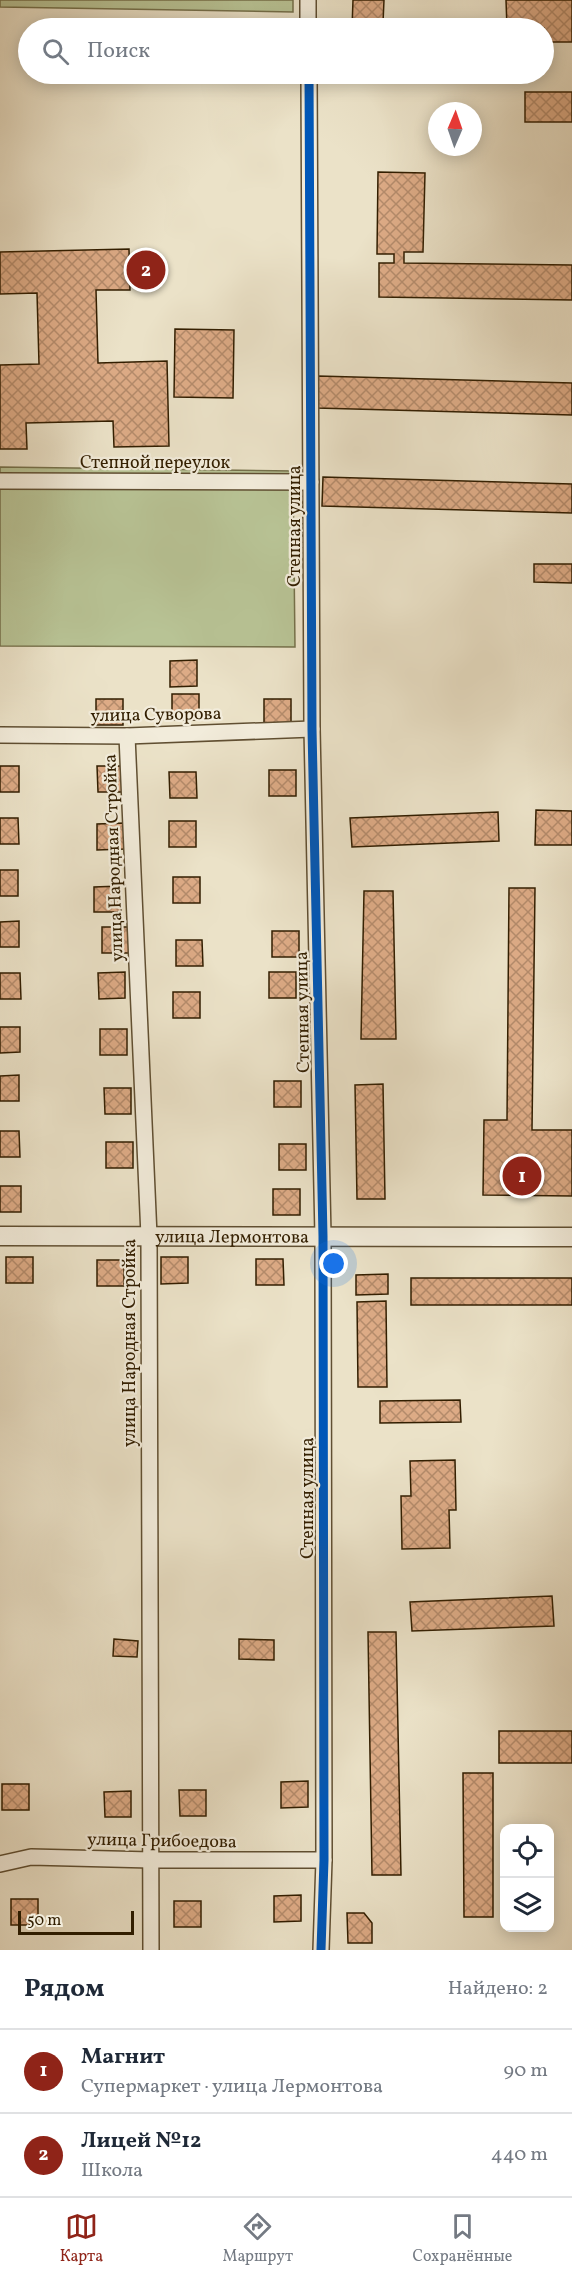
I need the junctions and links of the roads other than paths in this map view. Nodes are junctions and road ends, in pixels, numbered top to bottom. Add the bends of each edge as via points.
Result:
1 (308, 0) edge
2 (308, 18) edge
3 (309, 84) edge
4 (0, 481) edge
5 (311, 482) junction
6 (312, 729) junction
7 (0, 735) edge
8 (128, 736) junction
9 (0, 1236) edge
10 (149, 1236) junction
11 (323, 1236) junction
12 (572, 1237) edge
13 (151, 1860) junction
14 (324, 1860) junction
15 (0, 1864) edge
16 (151, 1950) edge
17 (321, 1950) edge

1 - 2 street
3 - 5 street, Степная улица
4 - 5 street, Степной переулок
5 - 6 street, Степная улица
6 - 8 street, улица Суворова
6 - 11 street, Степная улица
7 - 8 street, улица Суворова
8 - 10 street, улица Народная Стройка
9 - 10 street, улица Лермонтова
10 - 11 street, улица Лермонтова
10 - 13 street, улица Народная Стройка
11 - 12 street, улица Лермонтова
11 - 14 street, Степная улица
13 - 14 street, улица Грибоедова
13 - 15 street, улица Грибоедова via 31,1857
13 - 16 street, улица Народная Стройка
14 - 17 street, Степная улица

